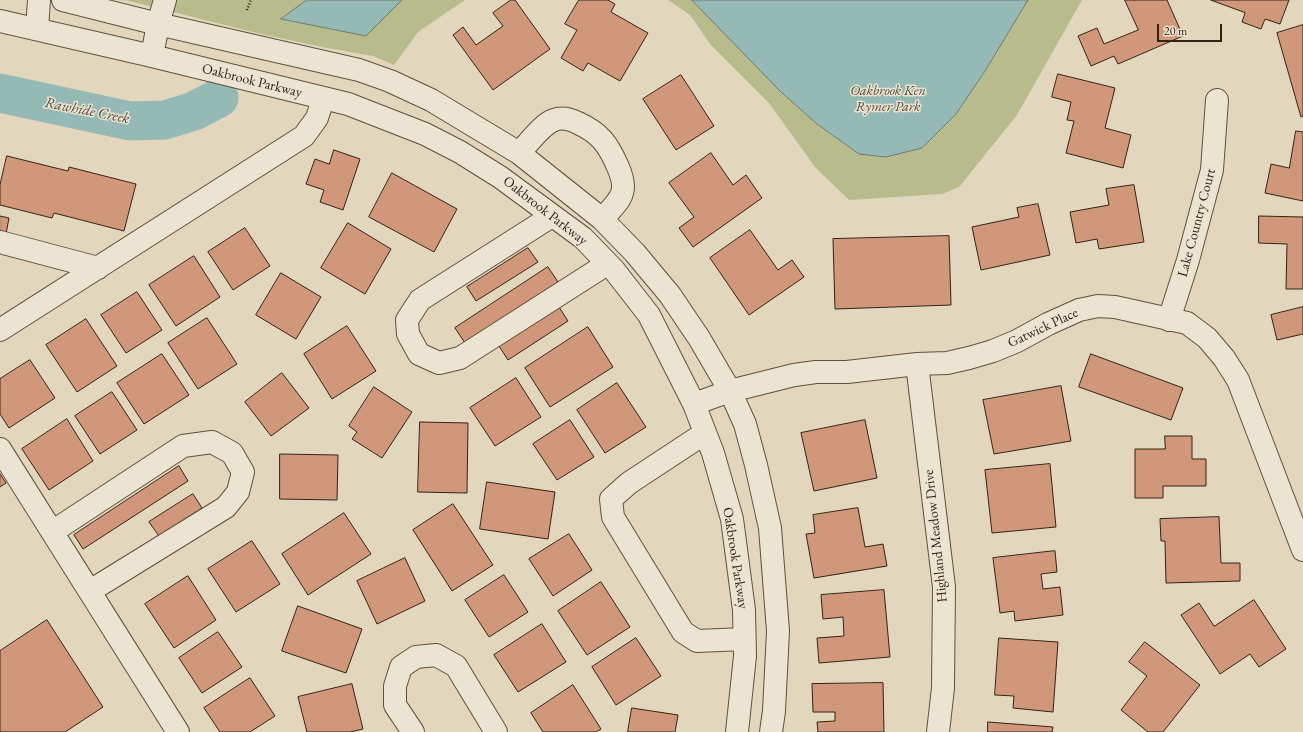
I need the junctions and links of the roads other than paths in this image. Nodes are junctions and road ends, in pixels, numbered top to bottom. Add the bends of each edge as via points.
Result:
1 (39, 0) edge
2 (62, 0) edge
3 (165, 0) edge
4 (0, 21) edge
5 (158, 24) junction
6 (37, 29) junction
7 (152, 56) junction
8 (323, 99) junction
9 (1218, 100) dead end
10 (519, 154) junction
11 (552, 216) junction
12 (602, 219) junction
13 (0, 242) edge
14 (607, 264) junction
15 (98, 268) junction
16 (1169, 320) junction
17 (0, 328) edge
18 (918, 364) junction
19 (730, 391) junction
20 (694, 404) junction
21 (705, 433) junction
22 (0, 449) edge
23 (52, 532) junction
24 (1303, 550) edge
25 (90, 591) junction
26 (744, 639) junction
27 (178, 732) edge
28 (413, 732) edge
29 (496, 732) edge
30 (737, 732) edge
31 (771, 732) edge
32 (938, 732) edge

1 - 6 street
2 - 5 street, Oakbrook Parkway
3 - 5 street
4 - 6 street, Oakbrook Parkway
5 - 7 street
5 - 10 street, Oakbrook Parkway via 359,70 390,81 431,100
6 - 7 street, Oakbrook Parkway
7 - 8 street, Oakbrook Parkway
8 - 11 street, Oakbrook Parkway via 348,104 425,134 453,148 500,176
8 - 15 street via 318,118 304,136
9 - 16 street, Lake Country Court via 1212,170
10 - 12 street, Oakbrook Parkway
10 - 12 street via 547,123 555,120 573,121 597,134 611,152 622,177 623,192
11 - 14 street, Oakbrook Parkway via 583,238
11 - 14 street via 420,300 407,320 408,334 420,354 439,363 460,358
12 - 19 street, Oakbrook Parkway via 670,295
13 - 15 street
14 - 20 street, Oakbrook Parkway via 649,315
15 - 17 street
16 - 18 street, Gatwick Place via 1115,307 1098,306 1079,310 993,351 947,363
16 - 24 street, Gatwick Place via 1187,323 1207,338 1238,380
18 - 19 street, Gatwick Place via 801,374
18 - 32 street, Highland Meadow Drive via 944,587 943,688
19 - 20 street, Gatwick Place
19 - 31 street, Oakbrook Parkway via 745,424 770,528 778,630
20 - 21 street, Oakbrook Parkway
21 - 26 street, Oakbrook Parkway via 732,519 744,610
21 - 26 street via 629,483 611,498 613,517 683,632 697,641
22 - 23 street
23 - 25 street
23 - 25 street via 183,446 212,442 232,453 243,472 238,492 226,507
25 - 27 street
26 - 30 street, Oakbrook Parkway via 745,656
28 - 29 street via 395,705 394,686 401,667 416,657 436,655 456,666

